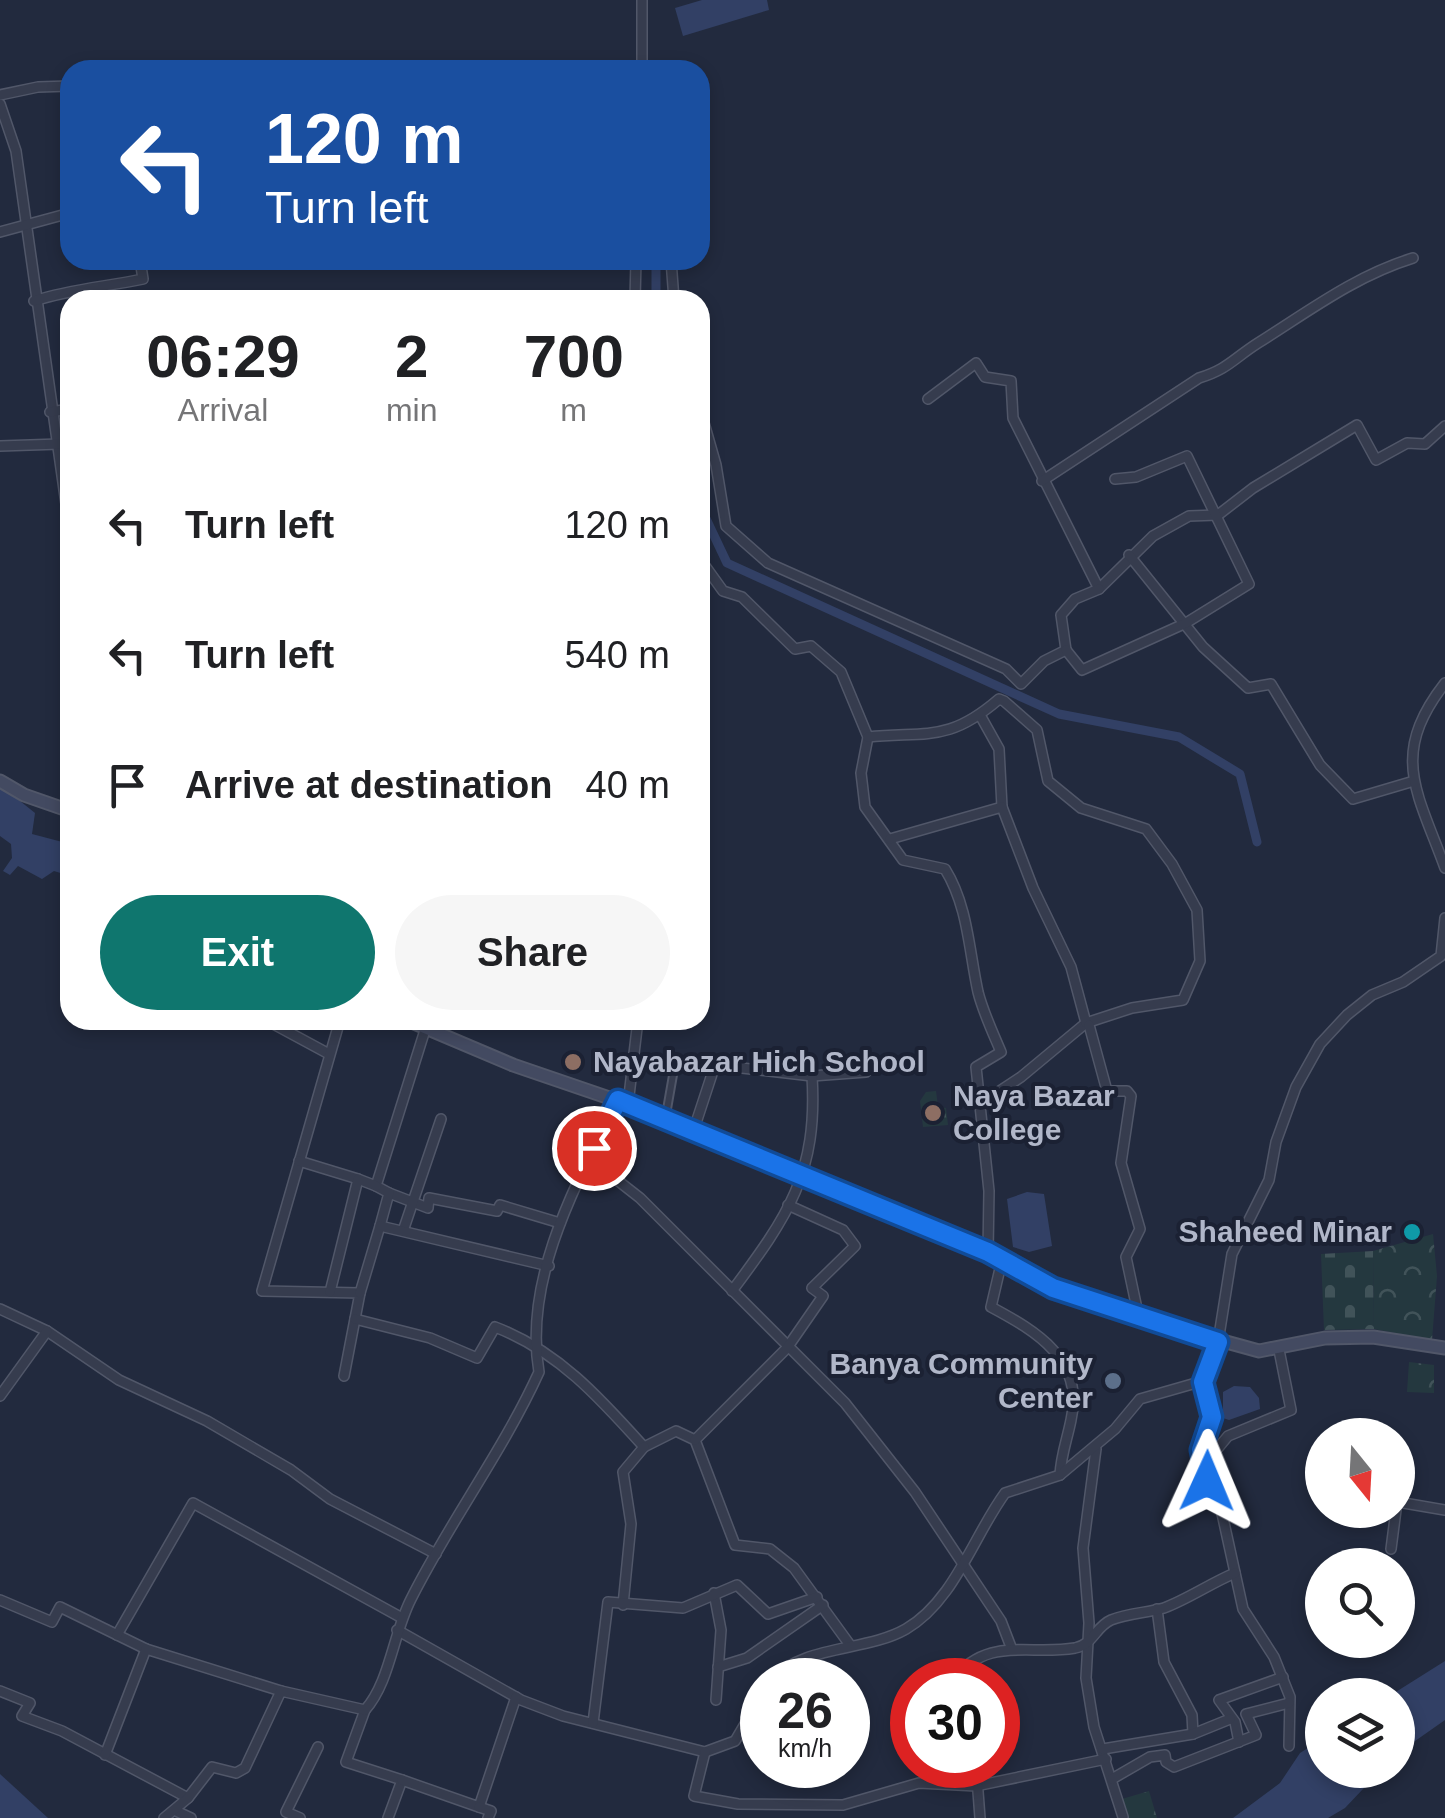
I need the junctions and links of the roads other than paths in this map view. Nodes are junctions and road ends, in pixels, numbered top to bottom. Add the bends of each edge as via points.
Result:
1 (642, 0) edge
2 (642, 60) edge
3 (60, 86) edge
4 (0, 96) edge
5 (0, 104) edge
6 (5, 135) edge
7 (60, 216) edge
8 (25, 225) junction
9 (0, 232) edge
10 (1414, 258) dead end
11 (142, 270) edge
12 (67, 290) edge
13 (92, 290) edge
14 (92, 290) edge
15 (60, 292) edge
16 (34, 301) junction
17 (928, 399) dead end
18 (60, 410) edge
19 (50, 412) junction
20 (1445, 426) edge
21 (60, 444) joint
22 (710, 444) edge
23 (0, 446) edge
24 (1116, 479) dead end
25 (1042, 481) junction
26 (1218, 515) junction
27 (1128, 555) junction
28 (710, 572) edge
29 (1099, 589) junction
30 (1186, 623) junction
31 (1066, 650) junction
32 (1445, 682) edge
33 (980, 716) junction
34 (868, 738) junction
35 (0, 780) edge
36 (1414, 781) junction
37 (1002, 807) junction
38 (60, 808) edge
39 (890, 839) junction
40 (1445, 868) edge
41 (1445, 918) edge
42 (1443, 958) edge
43 (1087, 1024) junction
44 (285, 1030) edge
45 (337, 1030) edge
46 (426, 1030) joint
47 (636, 1030) edge
48 (329, 1054) junction
49 (676, 1058) dead end
50 (866, 1072) dead end
51 (812, 1076) junction
52 (623, 1102) junction
53 (980, 1104) junction
54 (666, 1117) junction
55 (441, 1119) dead end
56 (694, 1129) junction
57 (589, 1158) junction
58 (299, 1161) junction
59 (805, 1176) junction
60 (358, 1179) junction
61 (376, 1186) junction
62 (389, 1193) junction
63 (414, 1203) junction
64 (788, 1206) junction
65 (560, 1222) junction
66 (380, 1226) junction
67 (403, 1232) junction
68 (988, 1252) junction
69 (1002, 1260) junction
70 (549, 1266) junction
71 (732, 1291) junction
72 (330, 1292) junction
73 (360, 1293) junction
74 (0, 1309) edge
75 (1139, 1318) junction
76 (355, 1319) junction
77 (47, 1331) junction
78 (534, 1342) junction
79 (1218, 1342) junction
80 (787, 1348) junction
81 (1445, 1348) edge
82 (1279, 1350) junction
83 (344, 1376) dead end
84 (1203, 1382) junction
85 (0, 1396) edge
86 (695, 1440) junction
87 (1096, 1446) junction
88 (644, 1447) junction
89 (1202, 1466) junction
90 (1060, 1475) junction
91 (1415, 1505) edge
92 (1445, 1510) edge
93 (436, 1554) junction
94 (960, 1562) junction
95 (1234, 1573) junction
96 (714, 1593) junction
97 (0, 1600) edge
98 (820, 1601) junction
99 (623, 1605) junction
100 (1157, 1609) junction
101 (402, 1618) junction
102 (397, 1630) junction
103 (117, 1636) junction
104 (1089, 1644) junction
105 (850, 1645) junction
106 (1011, 1647) junction
107 (146, 1649) junction
108 (813, 1658) edge
109 (981, 1658) edge
110 (718, 1667) junction
111 (1283, 1676) junction
112 (281, 1691) junction
113 (0, 1692) edge
114 (516, 1697) junction
115 (716, 1700) dead end
116 (1289, 1702) junction
117 (364, 1710) junction
118 (1230, 1719) junction
119 (593, 1724) junction
120 (740, 1732) edge
121 (1193, 1734) junction
122 (1239, 1742) junction
123 (1288, 1746) dead end
124 (318, 1747) dead end
125 (706, 1752) junction
126 (1105, 1754) junction
127 (105, 1755) junction
128 (1020, 1775) edge
129 (1112, 1778) junction
130 (402, 1780) junction
131 (901, 1788) edge
132 (976, 1788) edge
133 (188, 1798) junction
134 (738, 1804) junction
135 (478, 1806) junction
136 (176, 1811) junction
137 (1123, 1817) edge
138 (164, 1818) edge
139 (192, 1818) edge
140 (300, 1818) edge
141 (388, 1818) edge
142 (488, 1818) edge
143 (735, 1818) edge
144 (980, 1818) edge

1 - 2 street
3 - 4 street
5 - 6 street
6 - 8 street
7 - 8 street
8 - 9 street
8 - 16 street
10 - 25 street via 1342,288 1220,374 1199,378
11 - 13 street via 144,279
12 - 14 street
15 - 16 street
16 - 19 street
17 - 25 street via 976,363 984,377 1011,381 1013,418
18 - 19 street
19 - 21 street
20 - 26 street via 1425,444 1407,443 1376,460 1357,425
21 - 23 street
22 - 31 street via 726,526 768,563 1006,669 1021,684
24 - 26 street via 1188,456
25 - 29 street
26 - 27 street via 1189,516
26 - 30 street via 1248,584
27 - 29 street
27 - 30 street
28 - 34 street via 796,650 811,646 841,672
29 - 31 street via 1075,599 1061,615
30 - 31 street via 1082,670
30 - 36 street via 1248,688 1271,684 1320,764 1353,799
32 - 36 street via 1416,724
33 - 34 street via 932,736
33 - 37 street via 999,749
33 - 43 street via 1000,699 1026,720 1037,730 1048,781 1082,808 1146,829 1198,910 1200,961 1183,1000
34 - 39 street via 861,773 865,807
35 - 38 main road
36 - 40 street
37 - 39 street
37 - 43 street via 1072,967
39 - 53 street via 903,860 945,869 955,885 978,990 1000,1052 976,1067
41 - 42 street
42 - 79 street via 1372,995 1320,1044 1296,1087 1269,1180 1232,1254
43 - 53 street
43 - 75 street via 1106,1091 1131,1096 1121,1163 1140,1229 1126,1257
44 - 48 street
45 - 48 street
46 - 52 main road
46 - 61 street
47 - 52 street
48 - 58 street
49 - 54 street
50 - 51 street
51 - 56 street via 715,1065
51 - 59 street
52 - 54 main road
52 - 57 street
53 - 68 street
54 - 56 main road
55 - 63 street
56 - 59 main road
57 - 65 street
57 - 71 street via 640,1198
58 - 60 street
58 - 72 street via 262,1291
59 - 64 street
59 - 68 main road
60 - 61 street
60 - 72 street
61 - 62 street
62 - 63 street
62 - 66 street
63 - 65 street via 428,1208 429,1198 497,1211 500,1205
63 - 67 street
64 - 71 street
64 - 80 street via 842,1230 855,1246 812,1288 824,1296
65 - 70 street
66 - 67 street
66 - 73 street
67 - 70 street
68 - 69 main road
69 - 75 main road via 1053,1288
69 - 90 street via 991,1307 1062,1355 1070,1374 1072,1417
70 - 78 street
71 - 80 street
72 - 73 street
73 - 76 street
74 - 77 street
75 - 79 main road
76 - 78 street via 477,1358 495,1326
76 - 83 street
77 - 85 street
77 - 93 street via 120,1380 208,1421 330,1500
78 - 88 street
78 - 93 street via 539,1372 524,1406
79 - 82 main road
79 - 84 street
80 - 86 street
80 - 94 street via 878,1440
81 - 82 main road via 1373,1337 1325,1338
82 - 89 street via 1291,1410 1228,1436
84 - 87 street via 1140,1399
84 - 89 street via 1212,1417
86 - 88 street via 676,1431
86 - 98 street via 734,1545 770,1549
87 - 90 street
87 - 104 street via 1083,1548
88 - 99 street via 622,1472 631,1524
89 - 95 street via 1221,1509
90 - 94 street via 1005,1494
91 - 92 street
93 - 101 street
94 - 105 street via 941,1599 904,1630
94 - 106 street
95 - 100 street
95 - 111 street via 1244,1609
96 - 98 street via 736,1585 768,1614
96 - 99 street via 683,1608
96 - 110 street via 720,1608
97 - 103 street via 52,1622 60,1607
98 - 105 street
98 - 110 street via 747,1658
99 - 119 street via 608,1602
100 - 104 street via 1112,1620
100 - 121 street via 1164,1662 1192,1716
101 - 102 street
101 - 103 street via 193,1503
102 - 114 street
102 - 117 street via 378,1695
103 - 107 street
104 - 106 street
104 - 126 street via 1086,1678
105 - 108 street
106 - 109 street
107 - 112 street
107 - 127 street
110 - 115 street
111 - 116 street
111 - 118 street via 1219,1700
112 - 117 street
112 - 133 street via 245,1768 236,1774 212,1767
113 - 127 street via 30,1703 22,1716
114 - 119 street
114 - 135 street
116 - 122 street via 1246,1714 1256,1735
116 - 123 street
117 - 130 street via 346,1762
118 - 121 street
118 - 122 street
119 - 125 street
120 - 125 street
121 - 126 street
122 - 129 street via 1174,1767 1165,1755 1150,1757
124 - 140 street via 286,1812
125 - 134 street via 694,1796
126 - 128 street
126 - 129 street
127 - 133 street
129 - 137 street
130 - 135 street
130 - 141 street
131 - 134 street via 843,1804
132 - 144 street
133 - 136 street
134 - 143 street
135 - 142 street via 491,1811
136 - 138 street
136 - 139 street

